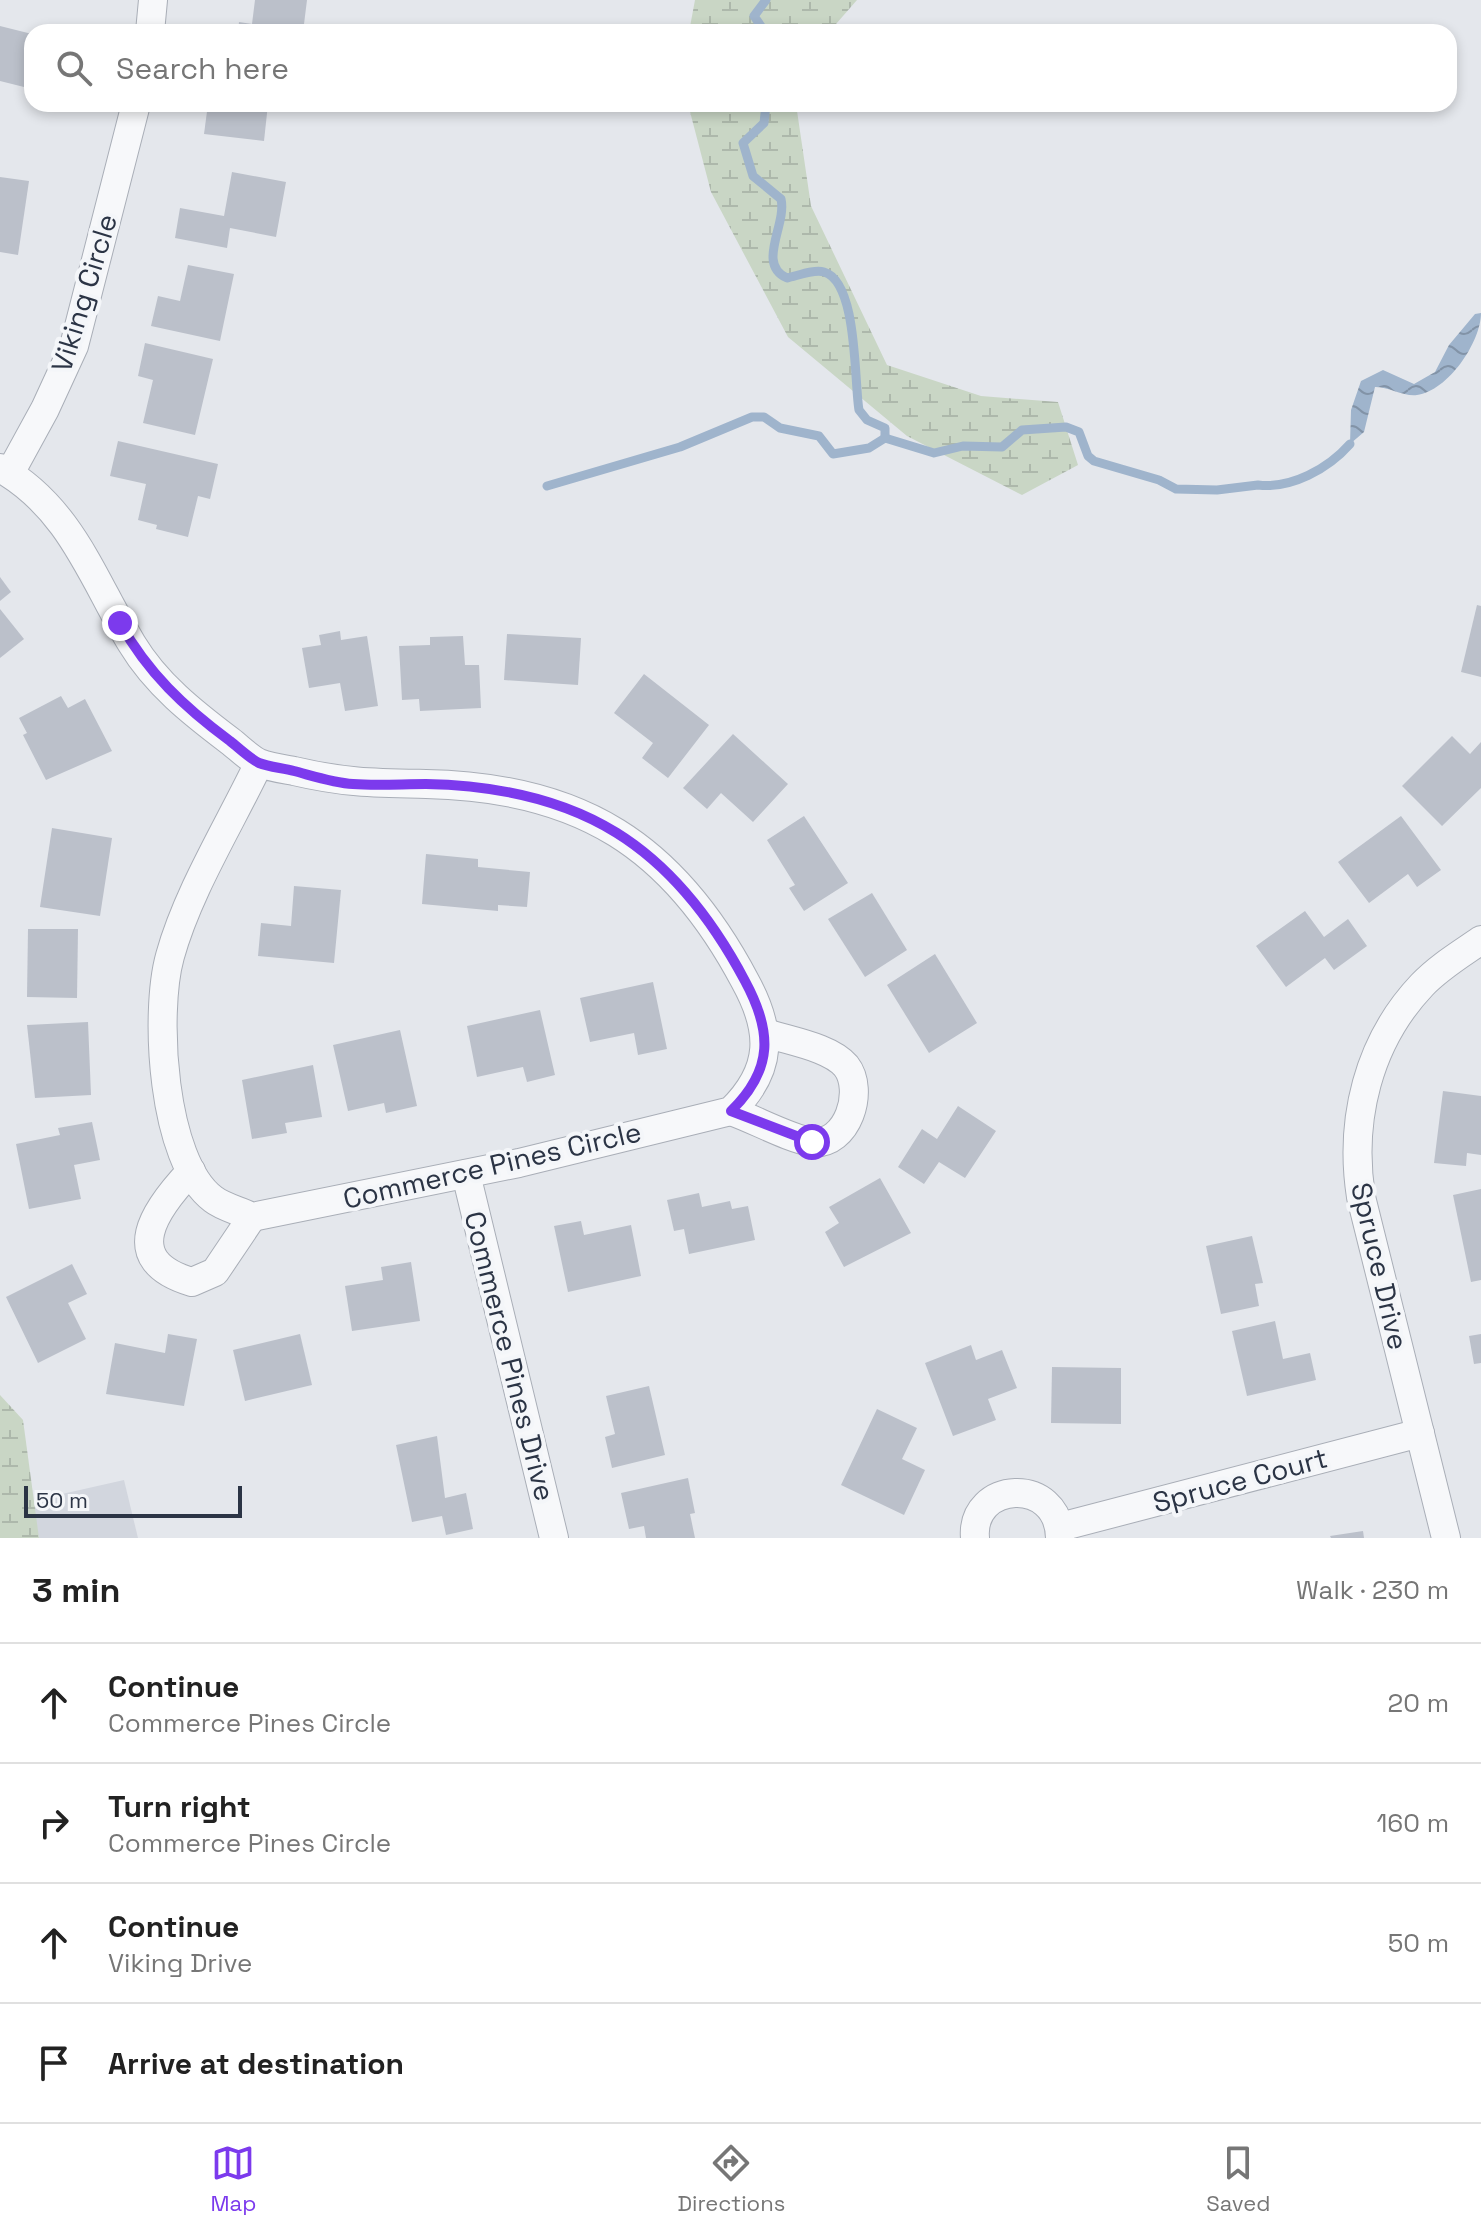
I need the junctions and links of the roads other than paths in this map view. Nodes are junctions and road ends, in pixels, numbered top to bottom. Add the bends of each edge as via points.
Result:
1 (153, 0) edge
2 (151, 24) edge
3 (134, 112) edge
4 (5, 470) edge
5 (259, 763) junction
6 (1481, 940) edge
7 (766, 1033) junction
8 (731, 1111) junction
9 (191, 1171) junction
10 (466, 1174) junction
11 (252, 1217) junction
12 (1420, 1433) junction
13 (1060, 1532) edge
14 (554, 1538) edge
15 (975, 1538) edge
16 (1446, 1538) edge

1 - 2 street
3 - 4 street, Viking Circle via 74,346 45,409
4 - 5 street via 61,521 87,556 152,673
5 - 7 street via 353,784 486,787 550,800 610,829 654,859 701,907 761,1009
5 - 9 street via 169,958 162,1013 164,1077 169,1109
6 - 12 street, Spruce Drive via 1423,983 1393,1019 1363,1089 1357,1161 1361,1197
7 - 8 street via 755,1082
7 - 8 street via 834,1056 847,1067 854,1092 850,1117 833,1135 812,1142
8 - 10 street, Commerce Pines Circle
9 - 11 street via 212,1199
9 - 11 street via 150,1223 152,1251 169,1276 192,1282 215,1272
10 - 11 street, Commerce Pines Circle
10 - 14 street, Commerce Pines Drive
12 - 13 street, Spruce Court
12 - 16 street, Spruce Drive
13 - 15 street, Spruce Court via 1053,1510 1041,1498 1007,1493 980,1514

